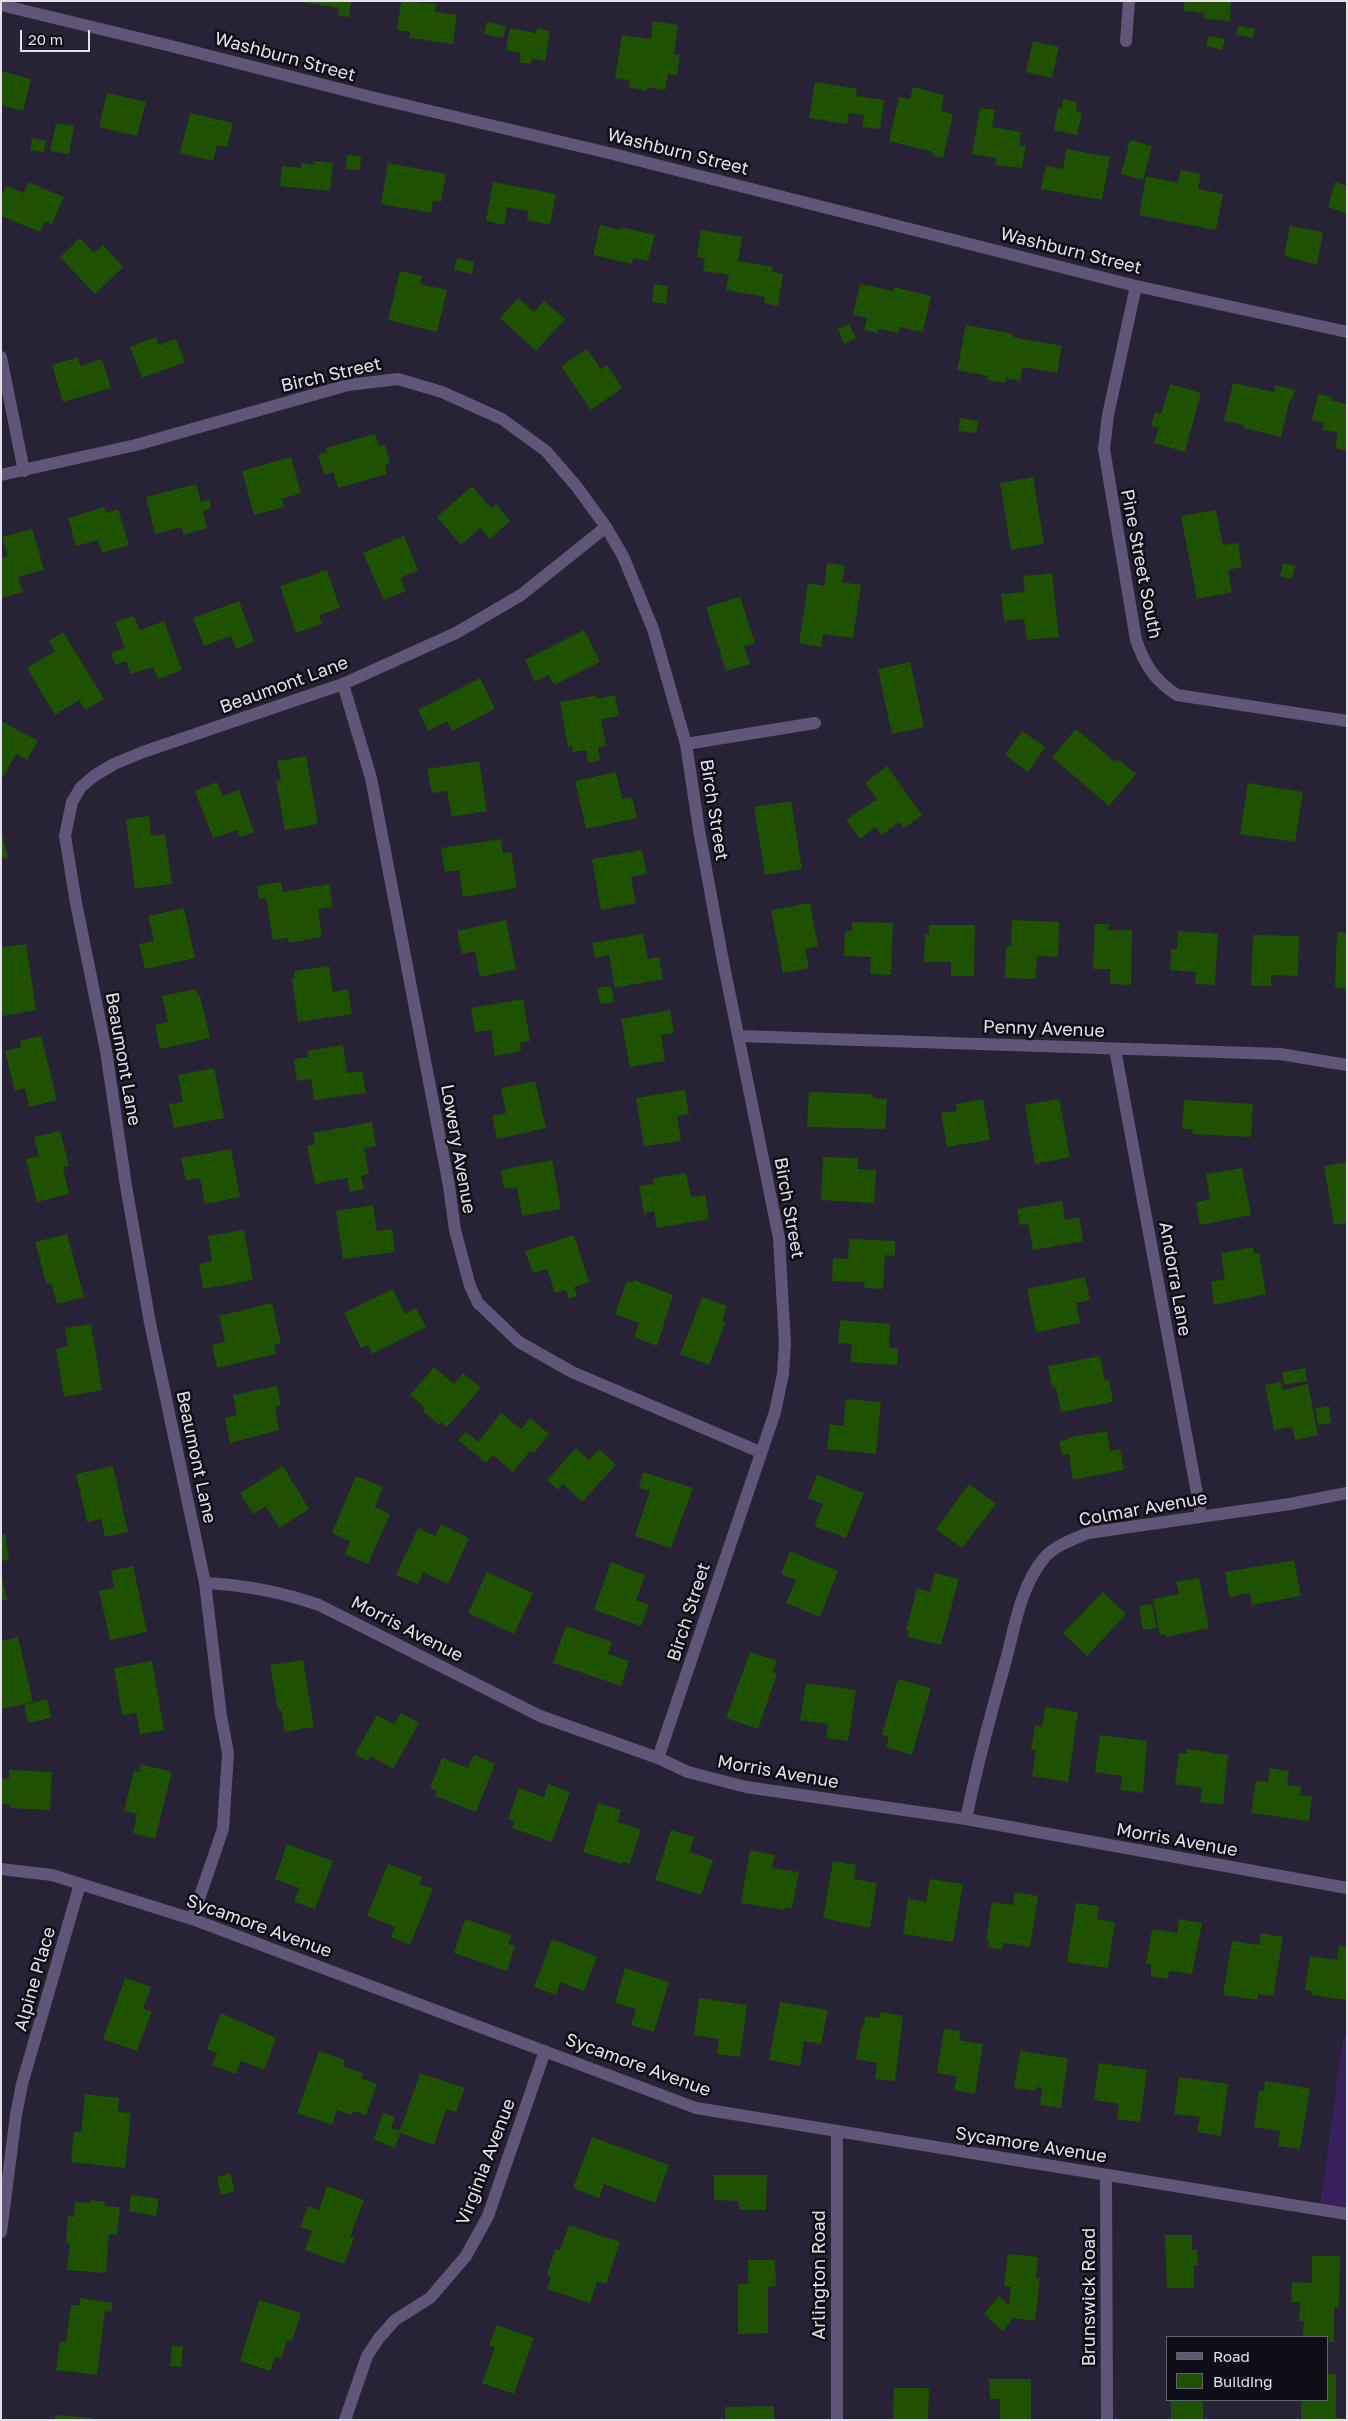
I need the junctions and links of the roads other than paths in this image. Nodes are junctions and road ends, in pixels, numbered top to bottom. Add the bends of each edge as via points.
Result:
1 (1129, 1) edge
2 (1, 5) edge
3 (1126, 41) dead end
4 (1136, 286) junction
5 (1347, 332) edge
6 (1, 357) edge
7 (24, 471) junction
8 (1, 476) edge
9 (606, 527) junction
10 (343, 684) junction
11 (1347, 721) edge
12 (815, 723) dead end
13 (686, 744) junction
14 (739, 1036) junction
15 (1116, 1049) junction
16 (1347, 1064) edge
17 (760, 1452) junction
18 (1347, 1493) edge
19 (1201, 1516) junction
20 (205, 1583) junction
21 (658, 1758) junction
22 (966, 1819) junction
23 (1, 1869) edge
24 (80, 1884) junction
25 (1347, 1888) edge
26 (192, 1919) junction
27 (545, 2051) junction
28 (837, 2131) junction
29 (1106, 2175) junction
30 (1347, 2214) edge
31 (1, 2232) edge
32 (345, 2420) edge
33 (837, 2420) edge
34 (1107, 2420) edge

1 - 3 street
2 - 4 street, Washburn Street
4 - 5 street, Washburn Street
4 - 11 street, Pine Street South via 1108,415 1104,449 1141,654 1160,684 1177,695
6 - 7 street
7 - 8 street, Birch Street
7 - 9 street, Birch Street via 136,445 348,386 398,378 442,392 502,418 546,451 578,487
9 - 10 street, Beaumont Lane via 521,595 485,618
9 - 13 street, Birch Street via 623,556 654,629
10 - 17 street, Lowery Avenue via 371,778 457,1239 463,1267 478,1303 519,1342 572,1372
10 - 20 street, Beaumont Lane via 114,764 81,787 67,820 65,836 76,903 106,1051 150,1323
12 - 13 street
13 - 14 street, Birch Street via 699,830
14 - 15 street, Penny Avenue
14 - 17 street, Birch Street via 779,1238 782,1268 783,1374 776,1412
15 - 16 street, Penny Avenue via 1280,1054
15 - 19 street, Andorra Lane
17 - 21 street, Birch Street
18 - 19 street, Colmar Avenue
19 - 22 street, Colmar Avenue via 1088,1533 1046,1556 1032,1575 1022,1601 979,1756
20 - 21 street, Morris Avenue via 242,1585 319,1605 540,1716
20 - 26 street, Beaumont Lane via 228,1753 227,1785 224,1829
21 - 22 street, Morris Avenue via 688,1772 746,1787
22 - 25 street, Morris Avenue
23 - 24 street, Sycamore Avenue via 52,1876
24 - 26 street, Sycamore Avenue
24 - 31 street, Alpine Place via 22,2084
26 - 27 street, Sycamore Avenue
27 - 28 street, Sycamore Avenue via 696,2108
27 - 32 street, Virginia Avenue via 488,2216 466,2256 430,2298 395,2320 379,2338 367,2356
28 - 29 street, Sycamore Avenue
28 - 33 street, Arlington Road
29 - 30 street, Sycamore Avenue
29 - 34 street, Brunswick Road

